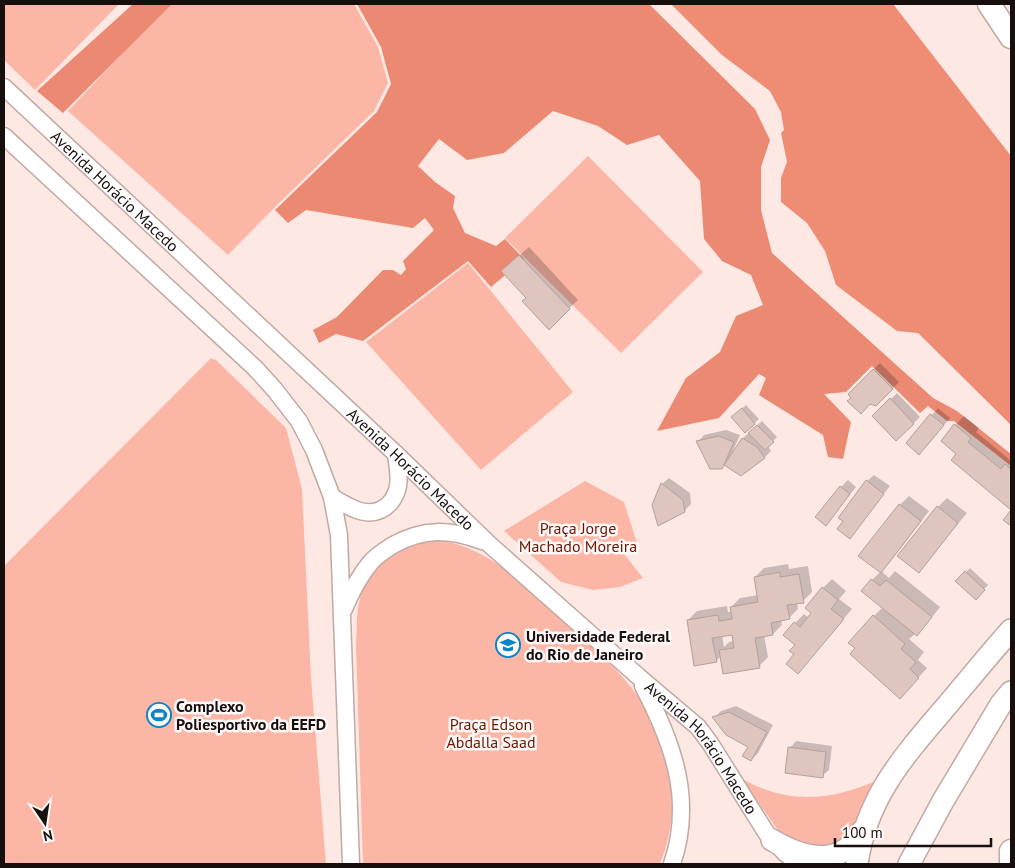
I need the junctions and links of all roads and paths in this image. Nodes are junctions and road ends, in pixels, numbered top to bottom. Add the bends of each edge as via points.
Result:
1 (989, 4) edge
2 (1011, 37) edge
3 (4, 88) edge
4 (4, 136) edge
5 (396, 454) junction
6 (332, 497) junction
7 (489, 544) junction
8 (342, 611) junction
9 (1011, 630) edge
10 (639, 677) junction
11 (1011, 692) edge
12 (943, 801) junction
13 (865, 824) junction
14 (772, 840) junction
15 (1011, 851) edge
16 (351, 864) edge
17 (672, 864) edge
18 (799, 864) edge
19 (857, 864) edge
20 (896, 864) edge
21 (909, 864) edge
22 (1011, 864) edge

1 - 2 highway
3 - 5 street, Avenida Horácio Macedo
4 - 6 street via 255,368 299,421
5 - 6 street via 397,492 386,507 364,512
5 - 7 street, Avenida Horácio Macedo
6 - 8 street via 339,536
7 - 8 street via 447,532 426,532 405,538 372,560
7 - 10 street, Avenida Horácio Macedo
8 - 16 street
9 - 13 highway via 901,760
10 - 14 street, Avenida Horácio Macedo via 698,727
10 - 17 street via 667,734 678,776 680,827
11 - 12 highway
12 - 20 highway
12 - 21 highway
13 - 14 highway via 851,848 823,859 804,856
13 - 19 highway
14 - 18 street, Avenida Horácio Macedo
15 - 22 highway

